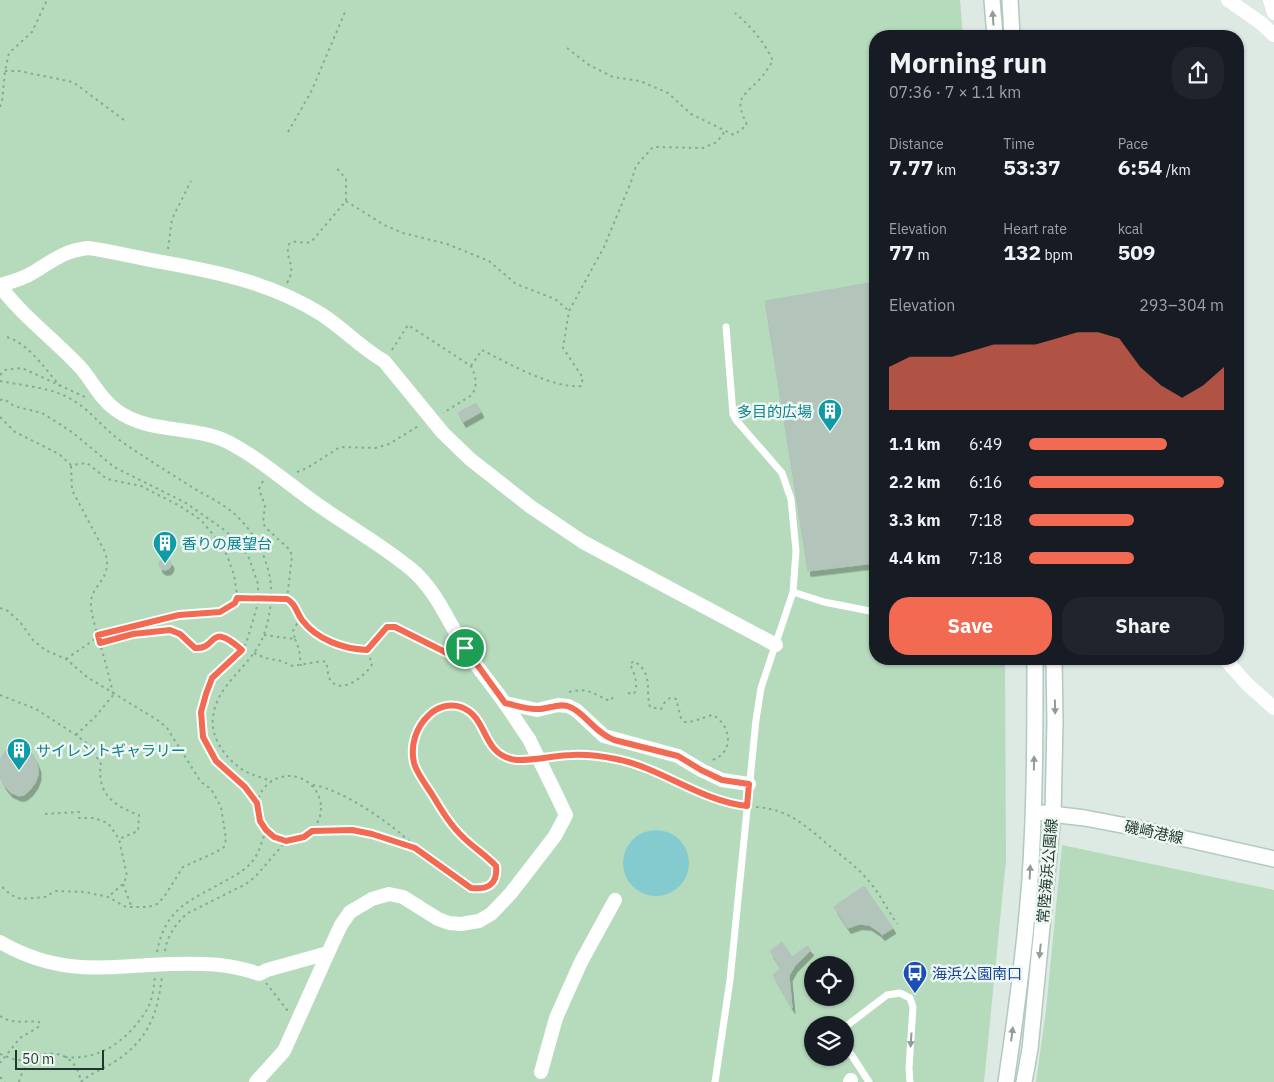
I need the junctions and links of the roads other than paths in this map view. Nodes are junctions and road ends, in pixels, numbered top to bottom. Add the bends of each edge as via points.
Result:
1 (992, 0) edge
2 (1010, 0) edge
3 (1228, 0) edge
4 (1270, 0) edge
5 (1274, 13) edge
6 (994, 30) edge
7 (1012, 30) edge
8 (1274, 35) edge
9 (0, 286) edge
10 (726, 327) dead end
11 (793, 592) junction
12 (869, 611) edge
13 (776, 644) junction
14 (1035, 665) edge
15 (1054, 665) edge
16 (1230, 665) edge
17 (505, 703) junction
18 (1274, 708) edge
19 (749, 784) junction
20 (1034, 812) junction
21 (1053, 815) junction
22 (1274, 859) edge
23 (615, 900) dead end
24 (0, 942) edge
25 (328, 953) junction
26 (854, 1020) edge
27 (854, 1060) edge
28 (541, 1072) dead end
29 (256, 1082) edge
30 (715, 1082) edge
31 (869, 1082) edge
32 (910, 1082) edge
33 (1006, 1082) edge
34 (1024, 1082) edge

6 -> 1 main road
2 - 7 main road
3 - 8 street
4 - 5 street
9 - 13 street via 32,273 59,255 88,248 265,286 320,314 384,362 442,433 531,507 583,542
9 - 17 street via 20,310 81,368 116,411 142,423 180,429 226,442 283,478 413,571 435,596 465,648
10 - 11 lane via 733,414 782,473 791,499 796,551
11 - 12 lane
11 - 13 lane
13 - 19 lane via 761,688
20 -> 14 main road, 常陸海浜公園線
15 -> 21 main road, 常陸海浜公園線
16 - 18 street
17 - 19 street via 537,710 568,706 604,736 678,756 722,780
17 - 25 street, bridge via 529,739 566,815 549,845 511,893 491,914 479,921 449,923 403,897 389,894 372,899 350,912
19 - 30 lane via 730,980
20 - 21 main road, 磯崎港線
33 -> 20 main road, 常陸海浜公園線 via 1024,944
21 - 22 main road, 磯崎港線 via 1137,828
21 -> 34 main road, 常陸海浜公園線 via 1030,1050
23 - 28 street via 581,962 556,1018
24 - 25 street, bridge via 18,952 78,968 199,963 243,968 259,974
25 - 29 street via 284,1051
26 -> 32 lane via 887,995 900,993 910,998 913,1007
27 - 31 lane

